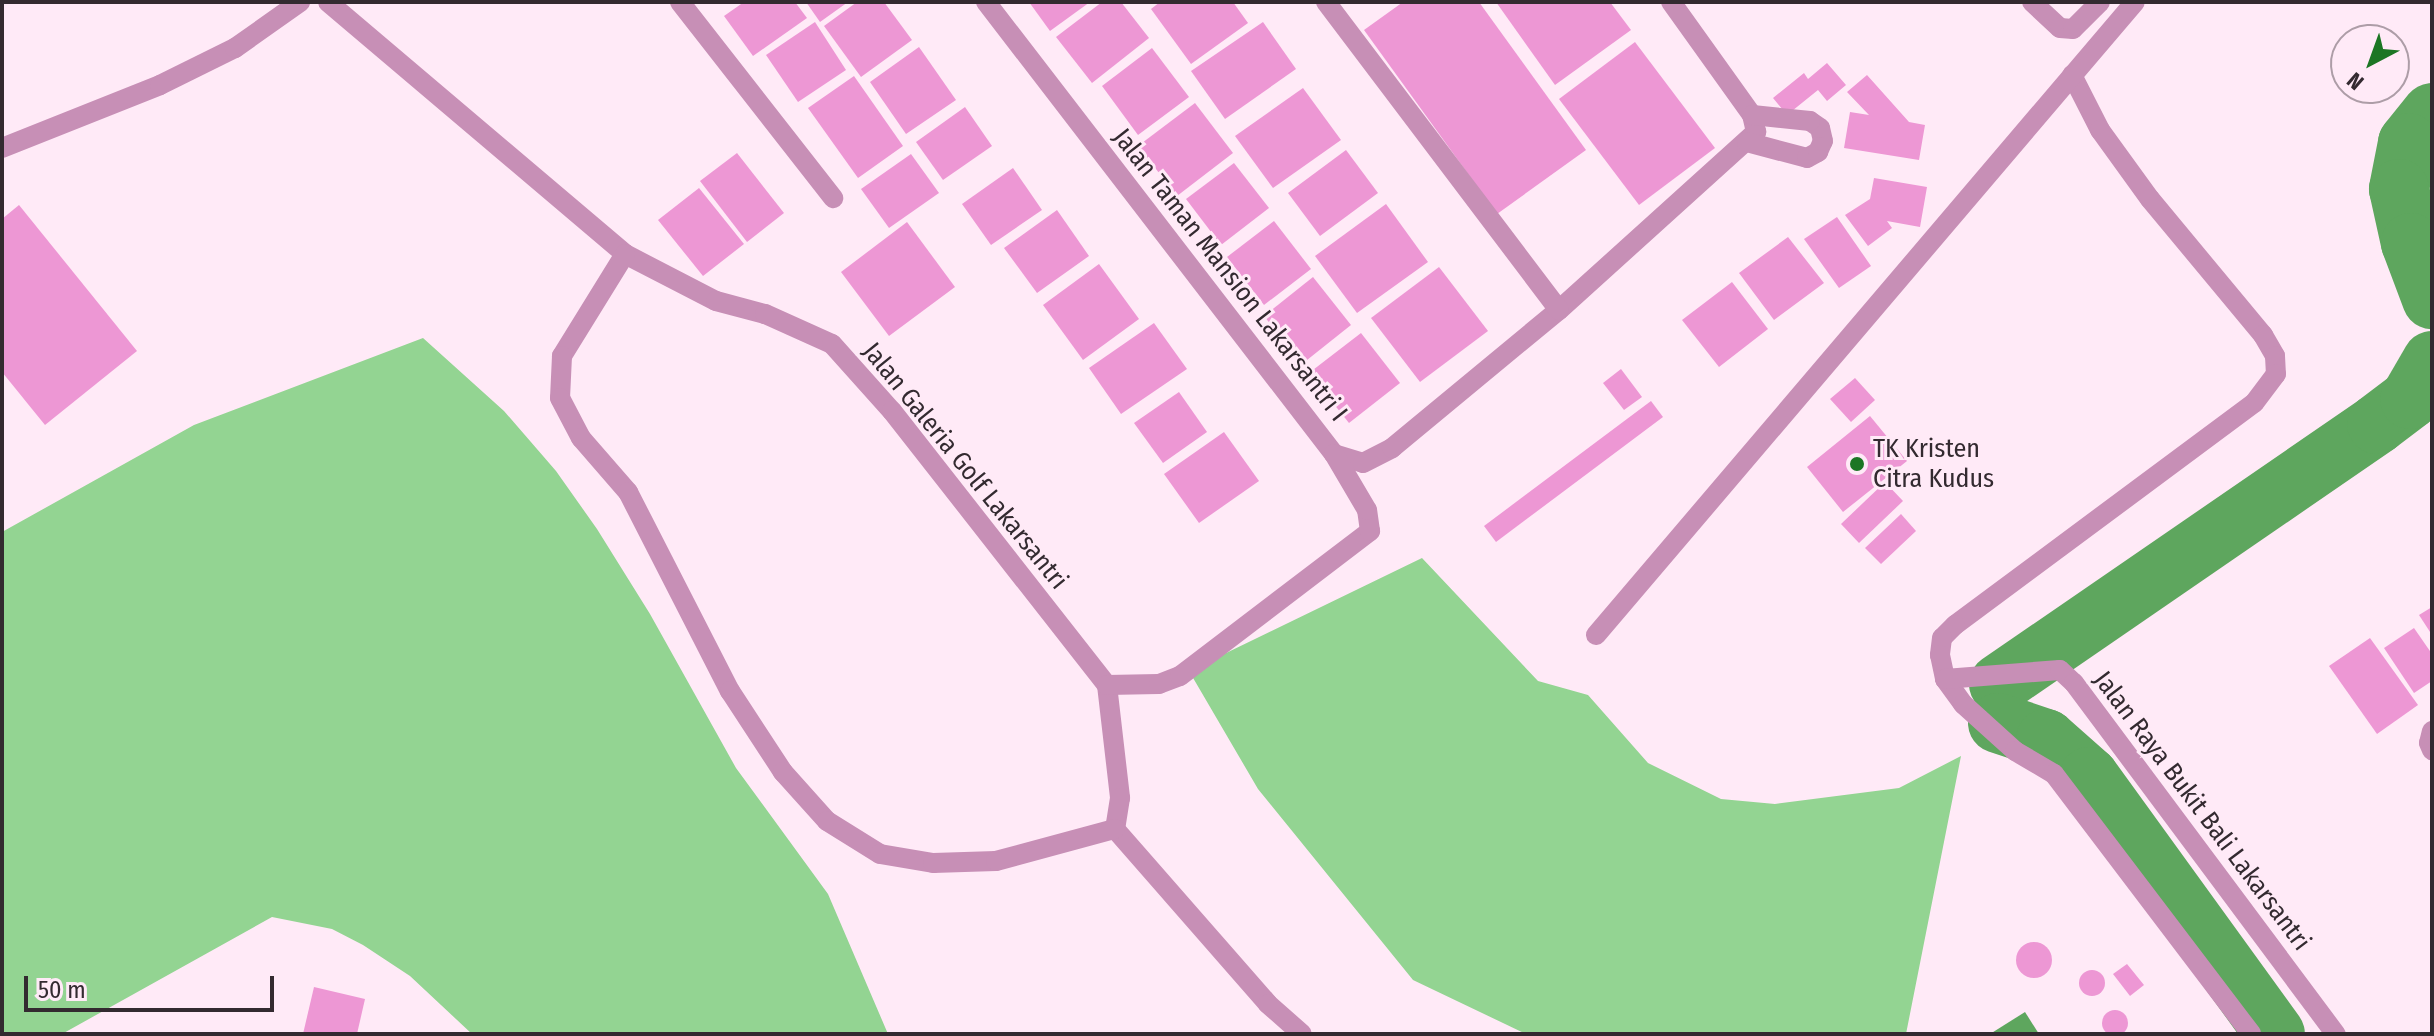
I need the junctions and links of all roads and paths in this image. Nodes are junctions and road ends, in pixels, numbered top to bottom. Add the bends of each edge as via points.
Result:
1 (300, 2) edge
2 (328, 2) edge
3 (680, 2) edge
4 (986, 2) edge
5 (1326, 2) edge
6 (1671, 2) edge
7 (2032, 2) edge
8 (2100, 2) edge
9 (2135, 2) edge
10 (2072, 75) junction
11 (2, 148) edge
12 (833, 198) dead end
13 (625, 254) junction
14 (1559, 310) junction
15 (1334, 454) junction
16 (1596, 635) dead end
17 (1945, 679) junction
18 (1107, 685) junction
19 (2432, 731) edge
20 (2432, 750) edge
21 (1115, 829) junction
22 (1302, 1034) edge
23 (2251, 1034) edge
24 (2336, 1034) edge

1 - 11 street via 235,48 160,85
2 - 13 street, Jalan Galeria Golf Lakarsantri
3 - 12 street
4 - 15 street, Jalan Taman Mansion Lakarsantri I
5 - 14 street
6 - 14 street, Jalan Taman Mansion Lakarsantri I via 1752,130
7 - 8 street via 2060,28 2073,29
9 - 10 street
10 - 16 street
10 - 17 street via 2100,130 2142,188 2263,335 2275,356 2276,374 2254,403 1955,625 1942,638
13 - 18 street, Jalan Galeria Golf Lakarsantri via 716,301 765,314 832,344 892,411
13 - 21 street via 562,356 560,398 581,438 628,492 730,691 783,772 827,821 880,854 933,863 996,861
14 - 15 street, Jalan Taman Mansion Lakarsantri I via 1392,448 1363,463
15 - 18 street via 1367,510 1370,531 1180,676 1159,684
17 - 23 street via 1963,704 2015,751 2054,774
17 - 24 street, Jalan Raya Bukit Bali Lakarsantri via 2060,670
18 - 21 street via 1120,798
19 - 20 street
21 - 22 street via 1268,1004

